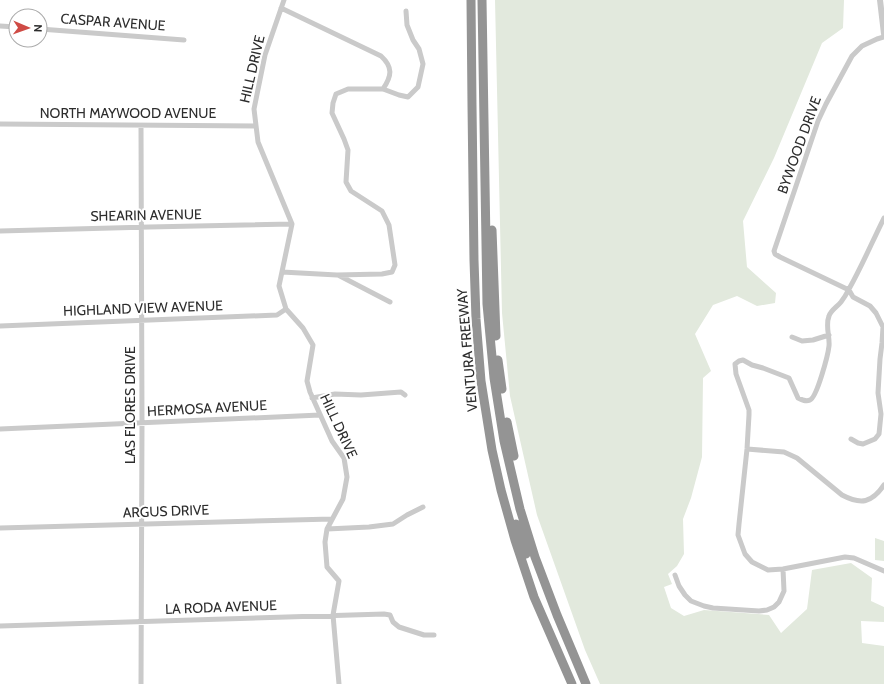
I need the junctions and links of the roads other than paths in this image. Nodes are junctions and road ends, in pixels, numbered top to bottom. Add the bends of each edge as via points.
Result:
1 (284, 0) edge
2 (472, 0) edge
3 (477, 0) edge
4 (482, 0) edge
5 (488, 0) edge
6 (880, 0) edge
7 (281, 8) junction
8 (406, 11) dead end
9 (48, 30) edge
10 (884, 34) edge
11 (884, 38) edge
12 (184, 40) dead end
13 (472, 84) junction
14 (383, 89) junction
15 (0, 124) edge
16 (141, 126) junction
17 (256, 126) junction
18 (884, 218) edge
19 (292, 224) junction
20 (141, 227) junction
21 (0, 231) edge
22 (282, 272) junction
23 (337, 275) junction
24 (849, 290) junction
25 (390, 302) dead end
26 (286, 309) junction
27 (141, 320) junction
28 (0, 326) edge
29 (829, 336) junction
30 (792, 337) dead end
31 (406, 395) dead end
32 (312, 398) junction
33 (320, 415) junction
34 (142, 422) junction
35 (0, 429) edge
36 (851, 439) dead end
37 (747, 448) junction
38 (492, 450) junction
39 (884, 485) edge
40 (423, 507) dead end
41 (332, 519) junction
42 (141, 524) junction
43 (0, 528) edge
44 (327, 529) junction
45 (783, 569) junction
46 (884, 571) edge
47 (675, 575) dead end
48 (333, 615) junction
49 (141, 621) junction
50 (0, 626) edge
51 (434, 635) dead end
52 (141, 684) edge
53 (339, 684) edge
54 (572, 684) edge
55 (577, 684) edge
56 (586, 684) edge
57 (592, 684) edge

1 - 7 street, HILL DRIVE
2 - 13 highway, VENTURA FREEWAY
3 - 13 highway via 478,71
4 - 56 highway via 487,304 494,378 504,441 522,516 535,558
5 - 57 highway via 493,282 502,394 530,522 552,589
6 - 10 street
7 - 14 street via 381,56 389,65 390,71
7 - 17 street, HILL DRIVE via 265,55 254,110
8 - 14 street via 407,25 420,49 423,64 418,87 408,97
9 - 12 street, CASPAR AVENUE
11 - 24 street, BYWOOD DRIVE via 862,46 852,56 826,104 775,248 775,254 780,257
13 - 38 highway, VENTURA FREEWAY via 476,319 481,381
14 - 23 street via 348,90 336,94 332,113 348,150 346,182 352,191 382,211 389,225 395,265 392,272 382,274
15 - 16 street, NORTH MAYWOOD AVENUE
16 - 17 street, NORTH MAYWOOD AVENUE
16 - 20 street, LAS FLORES DRIVE
17 - 19 street, HILL DRIVE via 258,142
18 - 24 street
19 - 20 street, SHEARIN AVENUE
19 - 22 street, HILL DRIVE
20 - 21 street, SHEARIN AVENUE
20 - 27 street, LAS FLORES DRIVE
22 - 23 street
22 - 26 street, HILL DRIVE via 279,286
23 - 25 street
24 - 29 street via 829,315
24 - 36 street via 853,297 870,306 883,327 878,393 881,414 879,434 875,439 863,444
26 - 27 street, HIGHLAND VIEW AVENUE via 277,315
26 - 32 street, HILL DRIVE via 303,328 313,345 307,381
27 - 28 street, HIGHLAND VIEW AVENUE
27 - 34 street, LAS FLORES DRIVE
29 - 30 street via 802,341
29 - 37 street via 824,366 814,396 810,400 798,398 789,378 743,360 735,364 749,410
31 - 32 street via 401,392 336,394
32 - 33 street, HILL DRIVE
33 - 34 street, HERMOSA AVENUE
33 - 41 street, HILL DRIVE via 332,441 344,458 347,477 343,499
34 - 35 street, HERMOSA AVENUE
34 - 42 street, LAS FLORES DRIVE
37 - 39 street via 789,454 850,499 865,501 880,492
37 - 45 street via 738,535 745,554 752,562 768,570
38 - 54 highway, VENTURA FREEWAY via 500,490 534,597
38 - 55 highway via 499,458 532,576
40 - 44 street via 393,524
41 - 42 street, ARGUS DRIVE
41 - 44 street, HILL DRIVE
42 - 43 street, ARGUS DRIVE
42 - 49 street, LAS FLORES DRIVE
44 - 48 street, HILL DRIVE via 324,542 327,567 338,581
45 - 46 street via 845,557 854,558
45 - 47 street via 784,591 779,602 774,607 759,611 713,608 691,601 679,586
48 - 49 street, LA RODA AVENUE
48 - 51 street, LA RODA AVENUE via 390,615 399,627 424,635
48 - 53 street, HILL DRIVE
49 - 50 street, LA RODA AVENUE
49 - 52 street, LAS FLORES DRIVE

